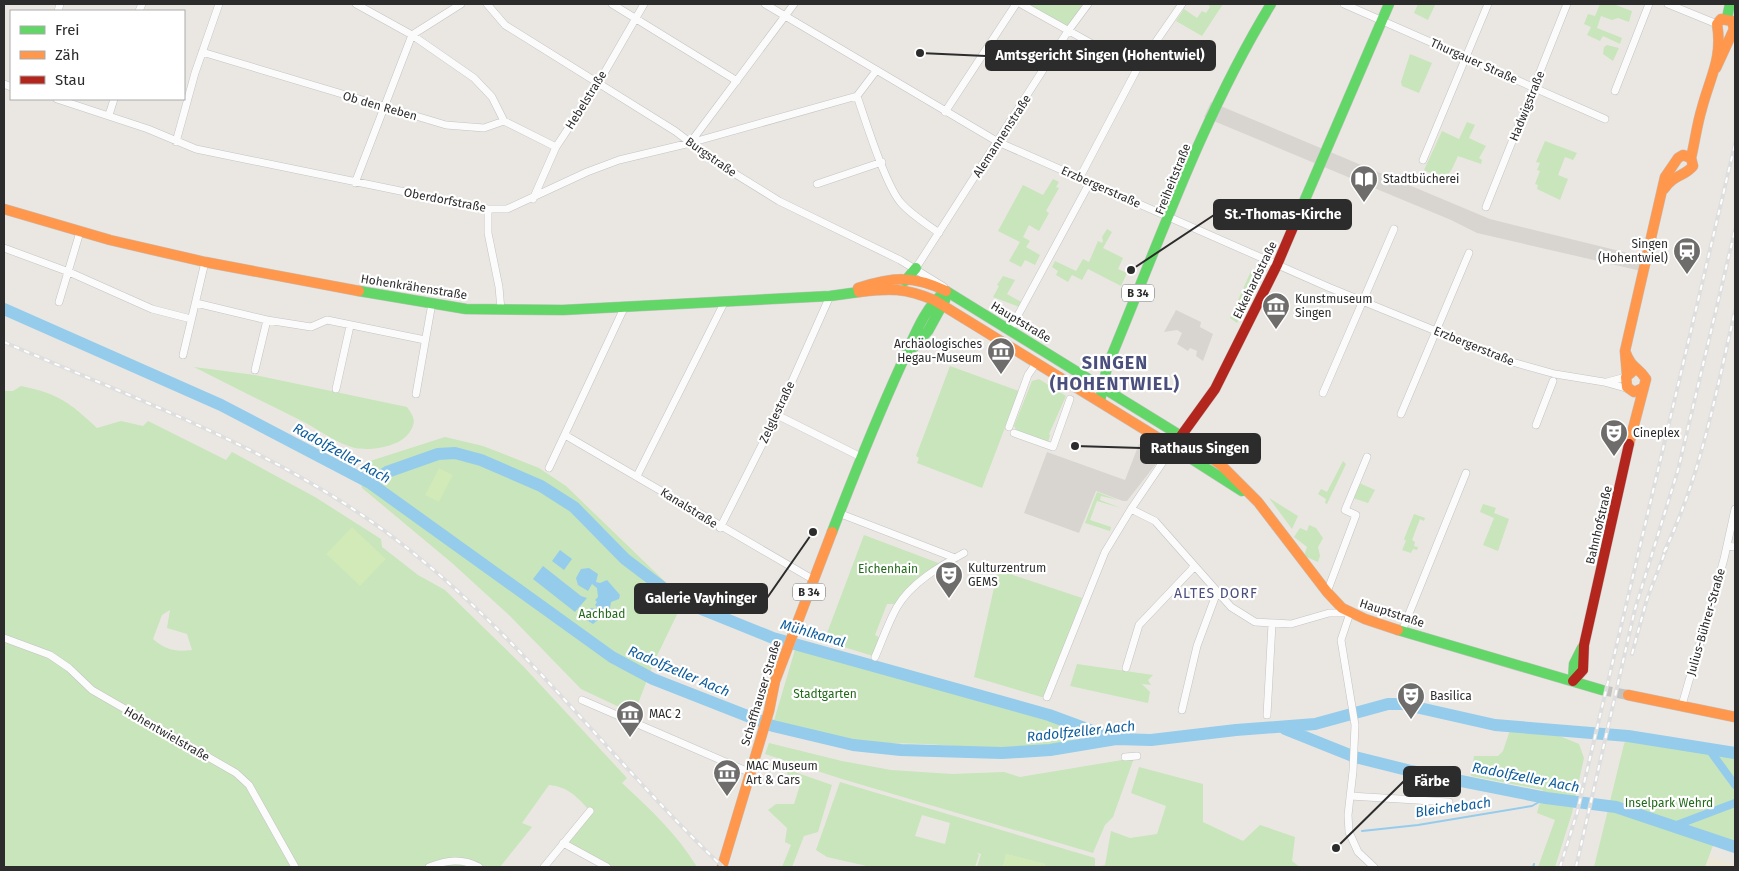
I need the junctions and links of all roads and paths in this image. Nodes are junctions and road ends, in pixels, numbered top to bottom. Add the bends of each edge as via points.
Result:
1 (219, 4) edge
2 (356, 4) edge
3 (461, 4) edge
4 (487, 4) edge
5 (612, 4) edge
6 (644, 4) edge
7 (765, 4) edge
8 (794, 4) edge
9 (1016, 4) edge
10 (1021, 4) edge
11 (1088, 4) edge
12 (1182, 4) edge
13 (1271, 4) edge
14 (1344, 4) edge
15 (1390, 4) edge
16 (1488, 4) edge
17 (1567, 4) edge
18 (1648, 4) edge
19 (1668, 4) edge
20 (1730, 4) edge
21 (785, 15) junction
22 (636, 18) junction
23 (1727, 18) junction
24 (1382, 20) junction
25 (1718, 29) junction
26 (1068, 31) junction
27 (1731, 34) junction
28 (412, 35) junction
29 (202, 52) junction
30 (1466, 58) junction
31 (1716, 68) junction
32 (1137, 69) junction
33 (876, 71) junction
34 (737, 81) junction
35 (598, 82) junction
36 (1534, 88) junction
37 (1615, 90) dead end
38 (857, 96) junction
39 (60, 100) edge
40 (114, 100) edge
41 (382, 108) junction
42 (946, 112) junction
43 (109, 115) junction
44 (1605, 119) dead end
45 (504, 121) junction
46 (176, 142) junction
47 (998, 142) junction
48 (690, 144) junction
49 (556, 147) junction
50 (1423, 160) dead end
51 (882, 162) junction
52 (1080, 178) junction
53 (1090, 182) junction
54 (355, 183) junction
55 (817, 184) dead end
56 (533, 199) junction
57 (1486, 207) dead end
58 (4, 209) edge
59 (488, 209) junction
60 (1170, 219) junction
61 (1394, 229) dead end
62 (80, 232) junction
63 (940, 233) junction
64 (4, 248) edge
65 (1468, 253) dead end
66 (205, 262) junction
67 (1277, 265) junction
68 (916, 268) junction
69 (69, 272) junction
70 (909, 277) junction
71 (894, 288) junction
72 (946, 291) junction
73 (830, 296) junction
74 (934, 300) junction
75 (725, 301) junction
76 (58, 302) dead end
77 (1363, 302) junction
78 (196, 303) junction
79 (432, 304) junction
80 (625, 306) junction
81 (944, 306) junction
82 (500, 310) junction
83 (191, 319) junction
84 (267, 320) junction
85 (350, 326) junction
86 (1010, 330) junction
87 (1436, 331) junction
88 (425, 340) junction
89 (183, 355) dead end
90 (1037, 362) junction
91 (902, 364) junction
92 (1107, 367) junction
93 (255, 370) dead end
94 (1630, 374) junction
95 (1084, 375) junction
96 (1553, 381) dead end
97 (1604, 382) junction
98 (1102, 386) junction
99 (1643, 388) junction
100 (336, 389) dead end
101 (1630, 390) junction
102 (1323, 393) dead end
103 (416, 394) dead end
104 (1070, 400) dead end
105 (1100, 401) junction
106 (1638, 410) junction
107 (1401, 414) dead end
108 (777, 415) junction
109 (1536, 425) dead end
110 (565, 435) junction
111 (1181, 436) junction
112 (1173, 447) junction
113 (861, 457) junction
114 (1367, 457) dead end
115 (549, 468) dead end
116 (1466, 473) dead end
117 (637, 476) junction
118 (1252, 496) junction
119 (1131, 509) junction
120 (1735, 509) edge
121 (841, 514) junction
122 (720, 528) junction
123 (1727, 546) junction
124 (1735, 547) edge
125 (964, 553) dead end
126 (955, 558) junction
127 (1194, 567) junction
128 (814, 580) junction
129 (1217, 592) junction
130 (1327, 592) junction
131 (1350, 612) junction
132 (1272, 624) junction
133 (1402, 631) junction
134 (4, 638) edge
135 (875, 658) dead end
136 (1578, 667) junction
137 (1126, 668) dead end
138 (1554, 675) junction
139 (1573, 681) junction
140 (1591, 686) junction
141 (1602, 690) tunnel mouth
142 (1628, 695) tunnel mouth
143 (1046, 697) dead end
144 (582, 700) dead end
145 (1682, 705) junction
146 (1182, 710) dead end
147 (1267, 715) dead end
148 (1735, 717) edge
149 (1137, 756) dead end
150 (1125, 757) dead end
151 (751, 773) junction
152 (1350, 796) junction
153 (1448, 802) dead end
154 (590, 811) dead end
155 (564, 844) junction
156 (295, 867) edge
157 (429, 867) edge
158 (479, 867) edge
159 (544, 867) edge
160 (607, 867) edge
161 (722, 867) edge
162 (1374, 867) edge

1 - 29 street
2 - 28 street
3 - 28 street
4 - 35 street, Burgstraße via 505,25
5 - 22 street
6 - 22 street, Hebelstraße
7 - 21 street, Erzbergerstraße
8 - 21 street
9 - 42 street
10 - 26 street
11 - 26 street, Alemannenstraße
12 - 32 street
13 - 60 main road, Freiheitstraße / B 34 via 1217,104
14 - 24 street, Thurgauer Straße
15 - 24 main road, Ekkehardstraße
16 - 30 street
17 - 36 street, Hadwigstraße
18 - 37 street
19 - 25 street
20 - 23 main road
21 - 33 street, Erzbergerstraße
21 - 34 street
22 - 34 street
22 - 35 street, Hebelstraße
23 - 25 main road via 1721,19
23 - 27 main road via 1734,26
24 - 30 street, Thurgauer Straße
24 - 67 main road, Ekkehardstraße
25 - 27 main road via 1726,36
25 - 31 main road via 1720,42
26 - 32 street
26 - 47 street, Alemannenstraße
27 - 31 main road
28 - 41 street
28 - 45 street via 474,78 492,96
29 - 41 street, Ob den Reben
29 - 46 street
30 - 36 street, Thurgauer Straße
30 - 50 street
31 - 94 main road via 1702,107 1691,158 1681,156 1678,167 1665,178 1626,352 1624,364
32 - 52 street
33 - 38 street
33 - 42 street, Erzbergerstraße
34 - 48 street
35 - 48 street, Burgstraße
35 - 49 street, Hebelstraße
36 - 44 street, Thurgauer Straße
36 - 57 street, Hadwigstraße
38 - 48 street, Oberdorfstraße
38 - 51 street
39 - 43 street, Oberdorfstraße
40 - 43 street
41 - 45 street, Ob den Reben via 468,129
41 - 54 street
42 - 47 street, Erzbergerstraße
43 - 46 street, Oberdorfstraße
45 - 49 street
46 - 54 street, Oberdorfstraße
47 - 52 street, Erzbergerstraße
47 - 63 street, Alemannenstraße
48 - 56 street, Oberdorfstraße via 648,152 587,172
48 - 68 street, Burgstraße via 779,201
49 - 56 street, Hebelstraße
51 - 55 street
51 - 63 street via 903,205
52 - 53 street, Erzbergerstraße
53 - 60 street, Erzbergerstraße
53 - 86 street
54 - 59 street, Oberdorfstraße
56 - 59 street, Oberdorfstraße via 507,209
58 - 62 main road, Hohenkrähenstraße
59 - 82 street via 488,233 499,286
60 - 67 street, Erzbergerstraße
60 - 92 main road, Freiheitstraße / B 34
61 - 77 street
62 - 66 main road, Hohenkrähenstraße
62 - 69 street
63 - 68 street, Alemannenstraße
64 - 69 street
65 - 87 street
66 - 78 street
66 - 79 main road, Hohenkrähenstraße
67 - 77 street, Erzbergerstraße
67 - 111 main road, Ekkehardstraße via 1215,390
68 - 70 main road
68 - 72 street, Burgstraße
69 - 76 street
69 - 83 street via 152,309
70 - 71 main road
70 - 72 main road, Hohenkrähenstraße
70 - 73 main road, Hohenkrähenstraße via 890,278
71 - 73 main road, Hohenkrähenstraße
71 - 74 main road, Hohenkrähenstraße via 913,291
72 - 74 main road, Schaffhauser Straße / B 34
72 - 81 main road, Schaffhauser Straße / B 34
72 - 86 main road, Hauptstraße
73 - 75 main road, Hohenkrähenstraße
73 - 108 street, Zelglestraße
74 - 81 main road, Hauptstraße
74 - 91 main road, Schaffhauser Straße / B 34
75 - 80 main road, Hohenkrähenstraße
75 - 117 street
77 - 87 street, Erzbergerstraße
77 - 102 street
78 - 83 street
78 - 84 street
79 - 82 main road, Hohenkrähenstraße
79 - 88 street
80 - 82 main road, Hohenkrähenstraße
80 - 110 street
81 - 90 main road, Hauptstraße
81 - 91 main road, Schaffhauser Straße / B 34
83 - 89 street
84 - 85 street via 311,327 327,320
84 - 93 street
85 - 88 street
85 - 100 street
86 - 95 main road, Hauptstraße
87 - 97 street, Erzbergerstraße via 1512,362 1555,374
87 - 107 street
88 - 103 street
90 - 104 street via 1028,376 1011,430 1053,447
90 - 105 main road, Hauptstraße
91 - 113 main road, Schaffhauser Straße / B 34
92 - 95 main road
92 - 98 main road, Freiheitstraße / B 34
94 - 97 street, Erzbergerstraße
94 - 99 main road via 1642,373 1646,379
94 - 101 main road via 1625,384
95 - 98 main road, Hauptstraße
96 - 109 street
97 - 101 street, Erzbergerstraße
98 - 105 main road, Freiheitstraße / B 34
98 - 111 main road, Hauptstraße
99 - 101 main road via 1638,392
99 - 106 main road, Bahnhofstraße
101 - 106 main road
105 - 112 main road, Hauptstraße
106 - 136 main road, Bahnhofstraße
108 - 113 street
108 - 122 street, Zelglestraße
110 - 115 street
110 - 117 street, Kanalstraße
111 - 112 main road, Ekkehardstraße
111 - 118 main road, Hauptstraße via 1221,465
112 - 118 main road, Hauptstraße
112 - 119 street
113 - 121 main road, Schaffhauser Straße / B 34
114 - 130 street via 1345,510 1356,515
116 - 133 street
117 - 122 street, Kanalstraße
118 - 130 main road, Hauptstraße
119 - 127 street via 1155,522
119 - 143 street via 1114,536 1085,598
120 - 123 street, Julius-Bührer-Straße
121 - 126 street
121 - 128 main road, Schaffhauser Straße / B 34
122 - 128 street, Kanalstraße
123 - 124 street
123 - 145 street, Julius-Bührer-Straße
125 - 126 street
126 - 135 street via 905,596
127 - 129 street
127 - 137 street via 1139,625
128 - 151 main road, Schaffhauser Straße / B 34 via 775,681
129 - 132 street via 1241,614 1255,622
129 - 146 street via 1197,646
130 - 131 main road, Hauptstraße
131 - 132 street via 1329,613 1291,624
131 - 133 main road, Hauptstraße
131 - 152 street via 1340,640 1354,708
132 - 147 street
133 - 138 main road, Hauptstraße
134 - 156 street, Hohentwielstraße via 50,655 92,690 236,773 249,785
136 - 138 main road
136 - 139 main road, Bahnhofstraße
136 - 140 main road
138 - 139 main road, Hauptstraße
139 - 140 main road, Hauptstraße
140 - 141 main road, Hauptstraße
142 - 145 main road
144 - 151 street
145 - 148 main road
149 - 150 street
151 - 161 main road, Schaffhauser Straße / B 34
152 - 153 street
152 - 162 street via 1349,832 1358,852
154 - 155 street
155 - 159 street
155 - 160 street
157 - 158 street via 456,860

